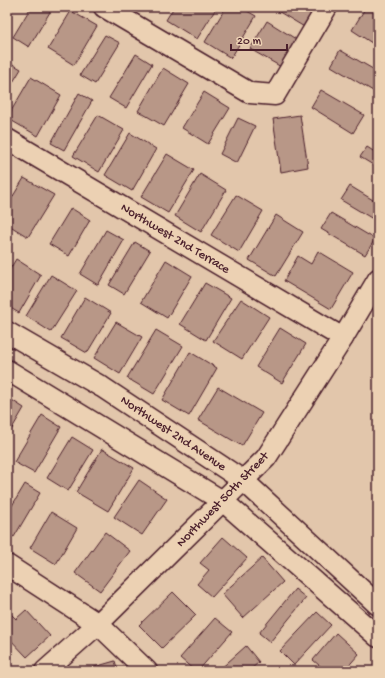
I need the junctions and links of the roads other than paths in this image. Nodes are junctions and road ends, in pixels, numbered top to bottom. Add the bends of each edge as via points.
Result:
1 (104, 7) edge
2 (327, 7) edge
3 (133, 14) edge
4 (7, 139) edge
5 (378, 278) edge
6 (7, 332) edge
7 (343, 338) junction
8 (7, 370) edge
9 (244, 481) junction
10 (224, 502) junction
11 (7, 565) edge
12 (378, 605) edge
13 (98, 624) junction
14 (378, 637) edge
15 (45, 671) edge
16 (148, 671) edge

1 - 3 street
2 - 3 street via 275,95 250,92
4 - 7 street, Northwest 2nd Terrace
5 - 7 street, Northwest 50th Street
6 - 9 street, Northwest 2nd Avenue via 102,387
7 - 9 street, Northwest 50th Street via 266,458
8 - 10 street
9 - 10 street, Northwest 50th Street
9 - 12 street, Northwest 2nd Avenue
10 - 13 street, Northwest 50th Street
10 - 14 street
11 - 13 street
13 - 15 street, Northwest 50th Street
13 - 16 street

